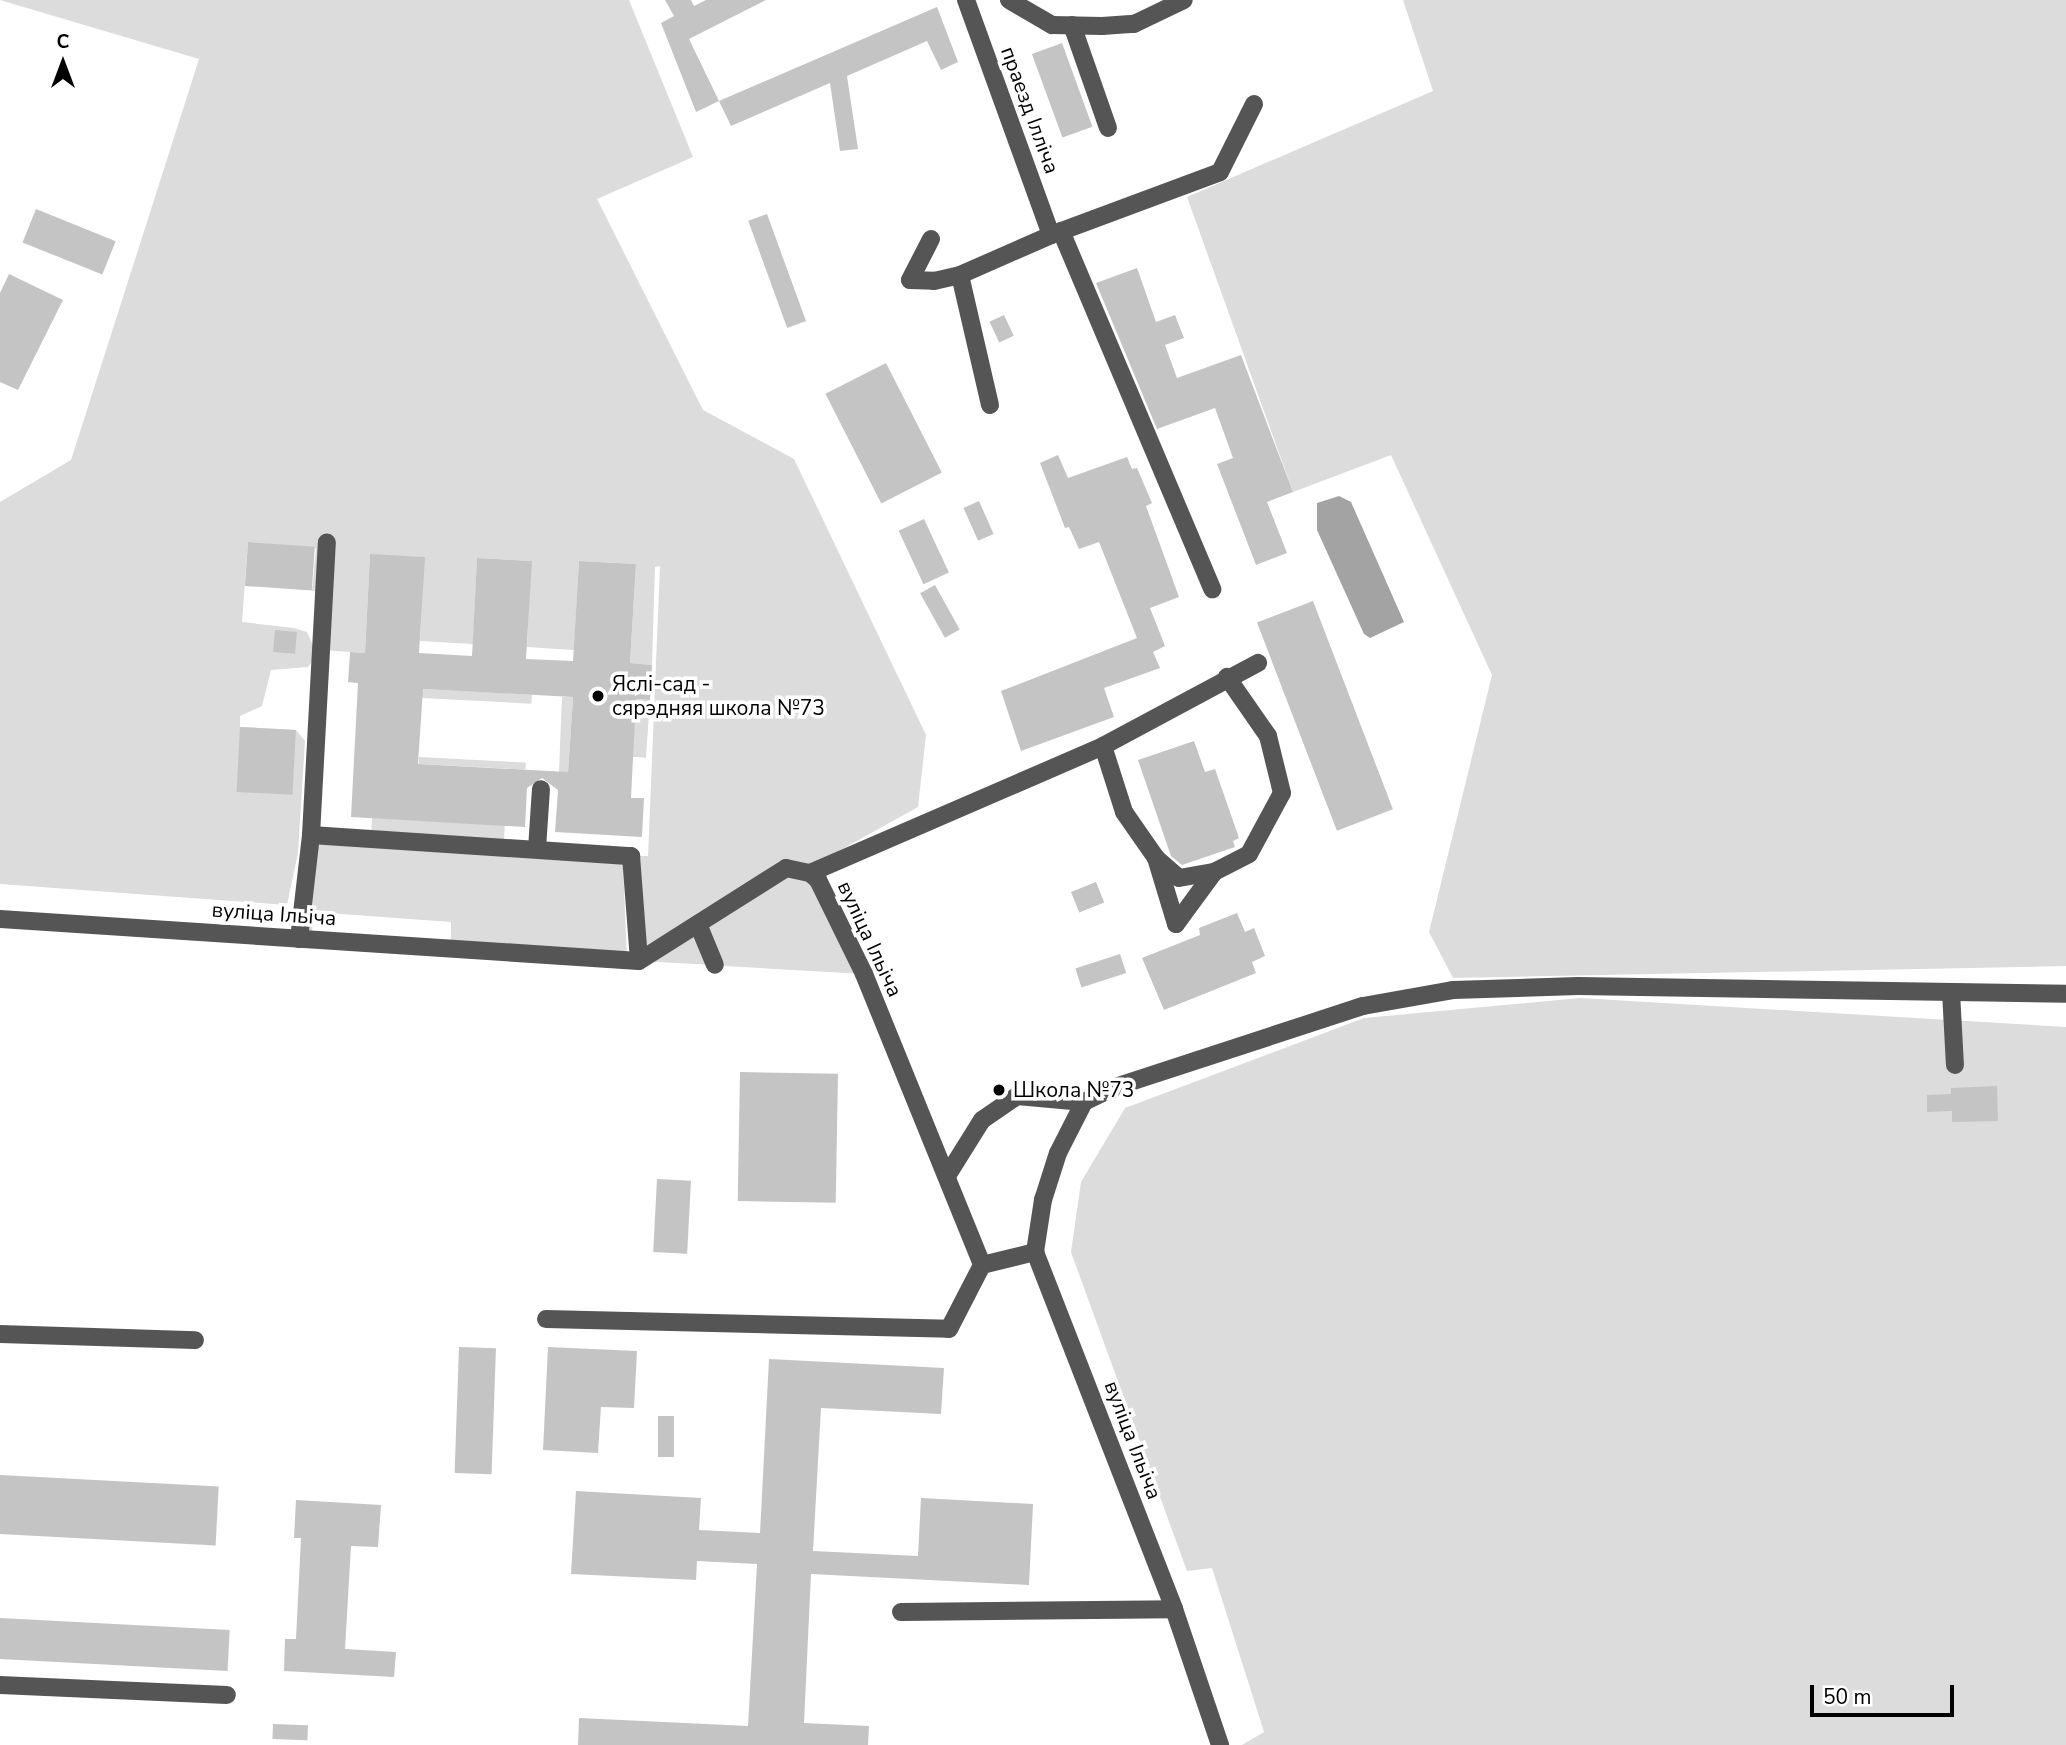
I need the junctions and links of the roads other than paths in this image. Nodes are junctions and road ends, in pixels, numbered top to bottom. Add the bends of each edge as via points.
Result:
1 (966, 0) edge
2 (1009, 0) edge
3 (1184, 0) edge
4 (1072, 25) junction
5 (1254, 104) dead end
6 (1108, 128) dead end
7 (1056, 233) junction
8 (932, 239) dead end
9 (960, 275) junction
10 (990, 405) dead end
11 (327, 542) dead end
12 (1212, 589) dead end
13 (1258, 663) dead end
14 (1227, 677) junction
15 (1103, 746) junction
16 (541, 789) dead end
17 (312, 835) junction
18 (537, 849) junction
19 (1156, 858) junction
20 (1214, 872) junction
21 (810, 873) junction
22 (0, 919) edge
23 (698, 924) junction
24 (299, 939) junction
25 (639, 961) junction
26 (715, 965) dead end
27 (1951, 992) junction
28 (2066, 994) edge
29 (1955, 1065) dead end
30 (1084, 1102) junction
31 (947, 1176) junction
32 (1035, 1252) junction
33 (982, 1265) junction
34 (546, 1319) dead end
35 (0, 1334) edge
36 (195, 1340) dead end
37 (1174, 1609) junction
38 (901, 1612) dead end
39 (0, 1685) edge
40 (228, 1695) dead end
41 (1220, 1745) edge

1 - 7 street, праезд Ілліча
2 - 4 street via 1052,25
3 - 4 street via 1134,24
4 - 6 street
5 - 7 street via 1220,172
7 - 9 street
7 - 12 street, праезд Ілліча
8 - 9 street via 909,280
9 - 10 street
11 - 17 street
13 - 14 street
14 - 15 street
14 - 20 street via 1268,736 1282,793 1249,854
15 - 19 street via 1124,812
15 - 21 street
16 - 18 street
17 - 18 street
17 - 24 street
18 - 25 street via 631,856
19 - 20 street via 1179,878
19 - 20 street via 1176,924
21 - 23 street, вуліца Ільіча via 786,868
21 - 31 street, вуліца Ільіча via 818,880 864,974
22 - 24 street, вуліца Ільіча
23 - 25 street, вуліца Ільіча
23 - 26 street
24 - 25 street, вуліца Ільіча
27 - 28 street
27 - 29 street
27 - 30 street via 1578,986 1453,990 1363,1006 1115,1087
30 - 31 street via 1017,1096 982,1120
30 - 32 street via 1058,1153 1043,1200
31 - 33 street, вуліца Ільіча
32 - 33 street
32 - 37 street, вуліца Ільіча
33 - 34 street via 949,1329
35 - 36 street
37 - 38 street
37 - 41 street, вуліца Ільіча
39 - 40 street

